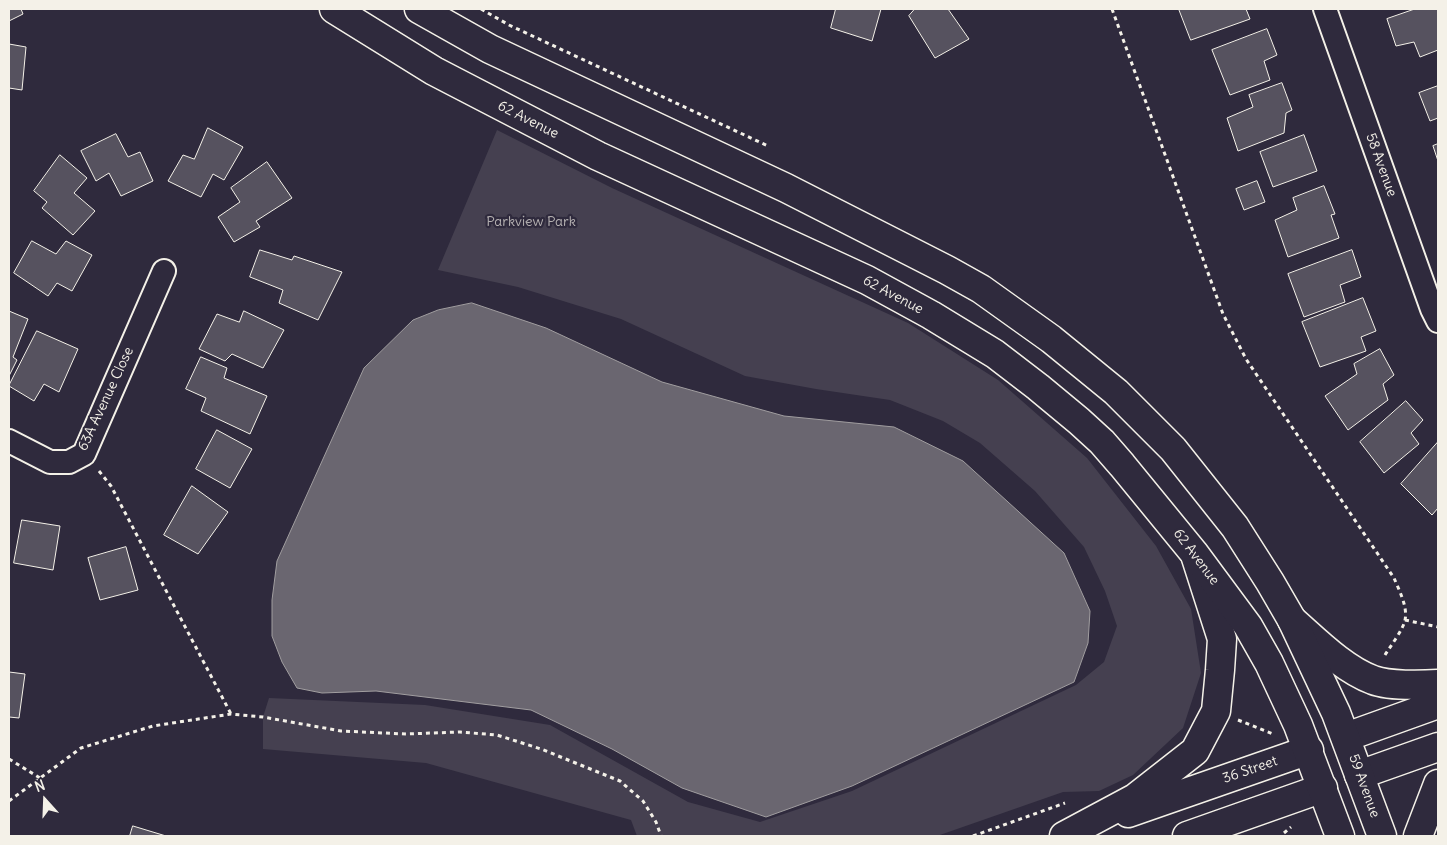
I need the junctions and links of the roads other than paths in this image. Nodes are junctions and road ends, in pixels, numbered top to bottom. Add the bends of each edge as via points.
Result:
1 (334, 9) edge
2 (419, 9) edge
3 (1325, 9) edge
4 (164, 271) dead end
5 (1438, 321) edge
6 (9, 441) edge
7 (1194, 553) junction
8 (1292, 620) junction
9 (1438, 684) edge
10 (1438, 704) edge
11 (1346, 736) junction
12 (1438, 747) edge
13 (1309, 750) junction
14 (1359, 775) junction
15 (1438, 784) edge
16 (1323, 788) junction
17 (1064, 836) edge
18 (1187, 836) edge
19 (1235, 836) edge
20 (1241, 836) edge
21 (1340, 836) edge
22 (1382, 836) edge
23 (1418, 836) edge

1 - 7 main road, 62 Avenue via 482,96 598,156 867,280 996,354 1102,442
2 - 8 main road via 490,49 786,188 981,289 1051,339 1116,392 1173,450 1235,527
3 - 5 street, 58 Avenue
4 - 6 street, 63A Avenue Close via 84,454 69,462 50,462
7 - 13 main road, 62 Avenue via 1248,626
7 - 17 main road via 1222,639 1216,711 1195,751 1135,798
8 - 9 main road via 1337,660 1373,680 1418,686
8 - 11 main road
10 - 11 main road, 36 Street
11 - 13 main road, 36 Street
11 - 14 main road, 59 Avenue
12 - 14 main road
13 - 16 main road
13 - 17 main road, 36 Street
14 - 16 main road
14 - 22 main road, 59 Avenue
15 - 23 main road
16 - 18 main road
16 - 21 main road
19 - 20 main road

